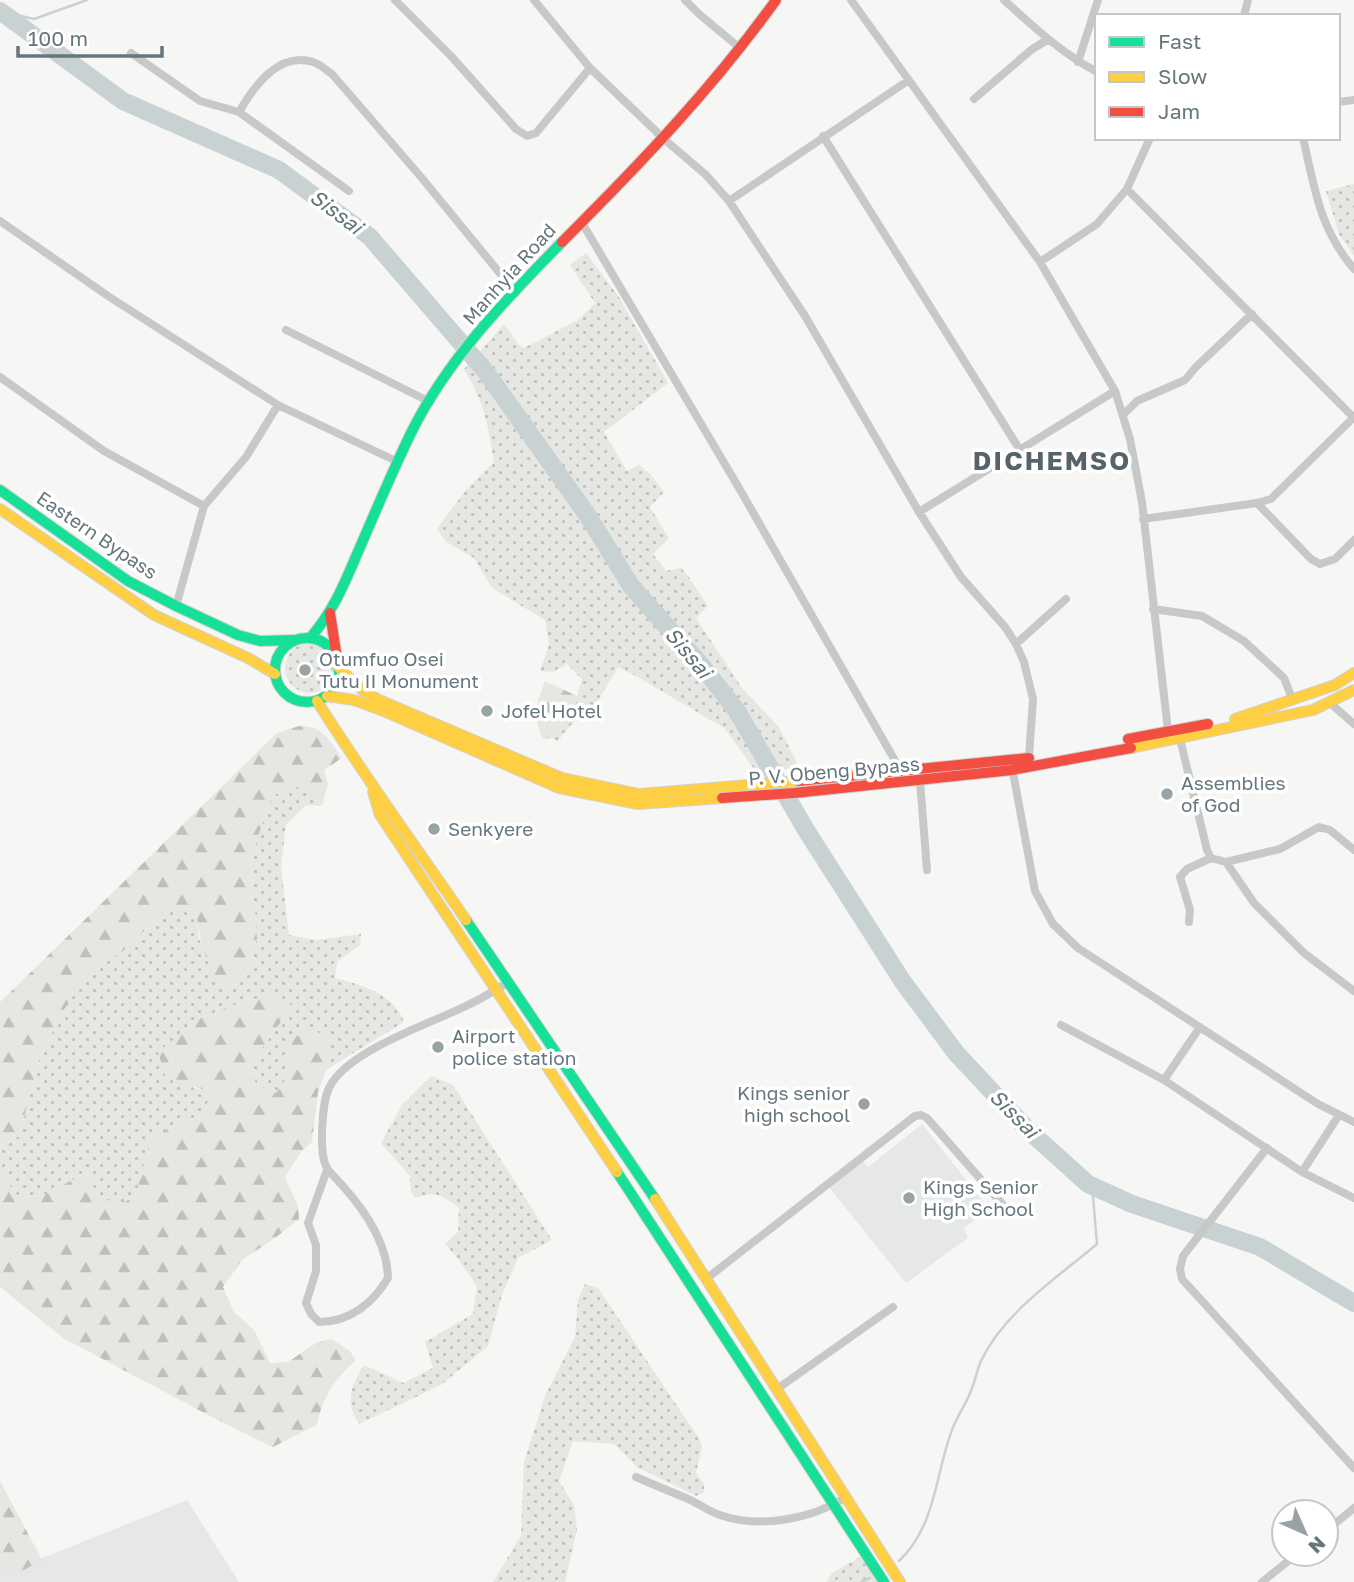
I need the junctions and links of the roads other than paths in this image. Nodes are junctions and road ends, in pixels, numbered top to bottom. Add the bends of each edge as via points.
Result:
1 (395, 0) edge
2 (534, 0) edge
3 (685, 0) edge
4 (776, 0) edge
5 (850, 0) edge
6 (1004, 0) edge
7 (1098, 0) edge
8 (1047, 40) junction
9 (741, 50) junction
10 (131, 53) dead end
11 (1078, 62) junction
12 (590, 68) junction
13 (1095, 71) edge
14 (909, 80) junction
15 (974, 99) dead end
16 (240, 112) junction
17 (823, 135) junction
18 (664, 139) junction
19 (1149, 140) edge
20 (1303, 140) edge
21 (1127, 189) junction
22 (349, 191) dead end
23 (729, 201) junction
24 (0, 221) edge
25 (581, 221) junction
26 (1040, 262) junction
27 (1354, 269) edge
28 (516, 293) junction
29 (1252, 314) junction
30 (286, 330) dead end
31 (0, 377) edge
32 (1115, 391) junction
33 (428, 401) junction
34 (278, 405) junction
35 (1123, 415) junction
36 (1354, 417) edge
37 (1020, 450) junction
38 (396, 461) junction
39 (0, 490) edge
40 (1257, 503) junction
41 (204, 506) junction
42 (0, 509) edge
43 (919, 512) junction
44 (1143, 519) junction
45 (1354, 540) edge
46 (1066, 599) dead end
47 (176, 606) junction
48 (1153, 610) junction
49 (330, 613) junction
50 (310, 638) junction
51 (295, 640) junction
52 (1016, 644) junction
53 (338, 663) junction
54 (1354, 673) edge
55 (275, 674) junction
56 (1354, 690) edge
57 (322, 699) junction
58 (1293, 701) junction
59 (1331, 703) junction
60 (1354, 724) edge
61 (1168, 731) junction
62 (1180, 739) junction
63 (1029, 758) junction
64 (1011, 765) junction
65 (901, 771) junction
66 (920, 781) junction
67 (371, 786) junction
68 (1354, 850) edge
69 (1211, 858) junction
70 (1226, 862) junction
71 (928, 870) dead end
72 (1189, 922) dead end
73 (507, 983) junction
74 (495, 990) junction
75 (1354, 991) edge
76 (1061, 1025) dead end
77 (1200, 1027) junction
78 (1164, 1080) junction
79 (1339, 1115) junction
80 (1354, 1122) edge
81 (1267, 1148) junction
82 (327, 1170) junction
83 (1302, 1172) junction
84 (1354, 1198) edge
85 (1011, 1214) dead end
86 (706, 1279) junction
87 (893, 1307) dead end
88 (777, 1389) junction
89 (1354, 1468) edge
90 (636, 1477) dead end
91 (846, 1497) junction
92 (833, 1505) junction
93 (1354, 1508) edge
94 (1340, 1520) edge
95 (1280, 1568) edge
96 (900, 1581) edge
97 (884, 1582) edge
98 (1262, 1582) edge

1 - 12 street via 527,136 536,133
2 - 12 street
3 - 9 street
4 - 9 main road, Manhyia Road
5 - 14 street
6 - 8 street
7 - 11 street
8 - 11 street
8 - 15 street
9 - 18 main road, Manhyia Road
10 - 16 street via 200,101
11 - 13 street
12 - 18 street
14 - 17 street
14 - 26 street
16 - 22 street
16 - 28 street via 272,70 299,60 316,62 332,74
17 - 23 street
17 - 37 street
18 - 23 street
18 - 25 main road, Manhyia Road
19 - 21 street
20 - 27 street via 1321,215 1331,239
21 - 26 street via 1097,224
21 - 29 street
23 - 43 street via 804,316
24 - 34 street
25 - 28 main road, Manhyia Road
25 - 65 street
26 - 32 street
28 - 33 main road, Manhyia Road via 481,329
29 - 35 street via 1185,380 1137,401
29 - 36 street
30 - 33 street
31 - 41 street via 104,451
32 - 35 street
32 - 37 street
33 - 38 main road, Manhyia Road
34 - 38 street
34 - 41 street via 246,457
35 - 44 street
36 - 40 street via 1271,499
37 - 43 street
38 - 49 main road, Manhyia Road
39 - 47 main road, Eastern Bypass via 128,581
40 - 44 street
40 - 45 street via 1321,564 1335,559
41 - 47 street
42 - 55 main road, Eastern Bypass via 154,615
43 - 52 street via 961,577
44 - 48 street
46 - 52 street
47 - 51 main road, Eastern Bypass via 238,635 260,641
48 - 58 street via 1202,616 1244,641 1284,678
48 - 61 street
49 - 50 main road, Manhyia Road
49 - 53 main road
50 - 51 main road
50 - 53 main road via 331,648
51 - 55 main road via 276,660
52 - 63 street via 1033,699
53 - 57 main road via 335,687
53 - 65 main road, P. V. Obeng Bypass via 362,690 377,699 562,778 639,794
54 - 58 main road, P. V. Obeng Bypass
55 - 57 main road via 282,691 293,700
56 - 59 main road, P. V. Obeng Bypass
57 - 66 main road, P. V. Obeng Bypass via 354,700 386,712 559,788 638,804
57 - 67 main road
58 - 61 main road, P. V. Obeng Bypass via 1239,718
59 - 60 street
59 - 62 main road, P. V. Obeng Bypass
61 - 63 main road, P. V. Obeng Bypass
62 - 64 main road, P. V. Obeng Bypass
62 - 69 street
63 - 64 main road, P. V. Obeng Bypass
64 - 65 main road, P. V. Obeng Bypass
64 - 66 main road, P. V. Obeng Bypass
64 - 77 street via 1035,891 1053,925 1078,948
66 - 71 street
67 - 73 main road
67 - 74 main road via 380,816
68 - 70 street via 1330,830 1319,827 1280,849
69 - 70 street
69 - 72 street via 1180,877
70 - 75 street via 1262,911 1304,953
73 - 74 street
73 - 86 main road
74 - 82 street via 360,1057 333,1082 322,1128
74 - 92 main road
76 - 78 street
77 - 78 street
77 - 79 street
78 - 81 street
79 - 80 street
79 - 83 street
81 - 83 street
81 - 89 street via 1183,1256 1182,1279
82 - 82 street via 308,1223 316,1261 306,1303 319,1322 351,1315 368,1304 388,1278 384,1252 362,1211
83 - 84 street
85 - 86 street via 927,1118 915,1116
86 - 88 main road
87 - 88 street
88 - 91 main road
90 - 92 street via 737,1519 782,1520
91 - 92 street
91 - 96 main road
92 - 97 main road
93 - 94 street
95 - 98 street

